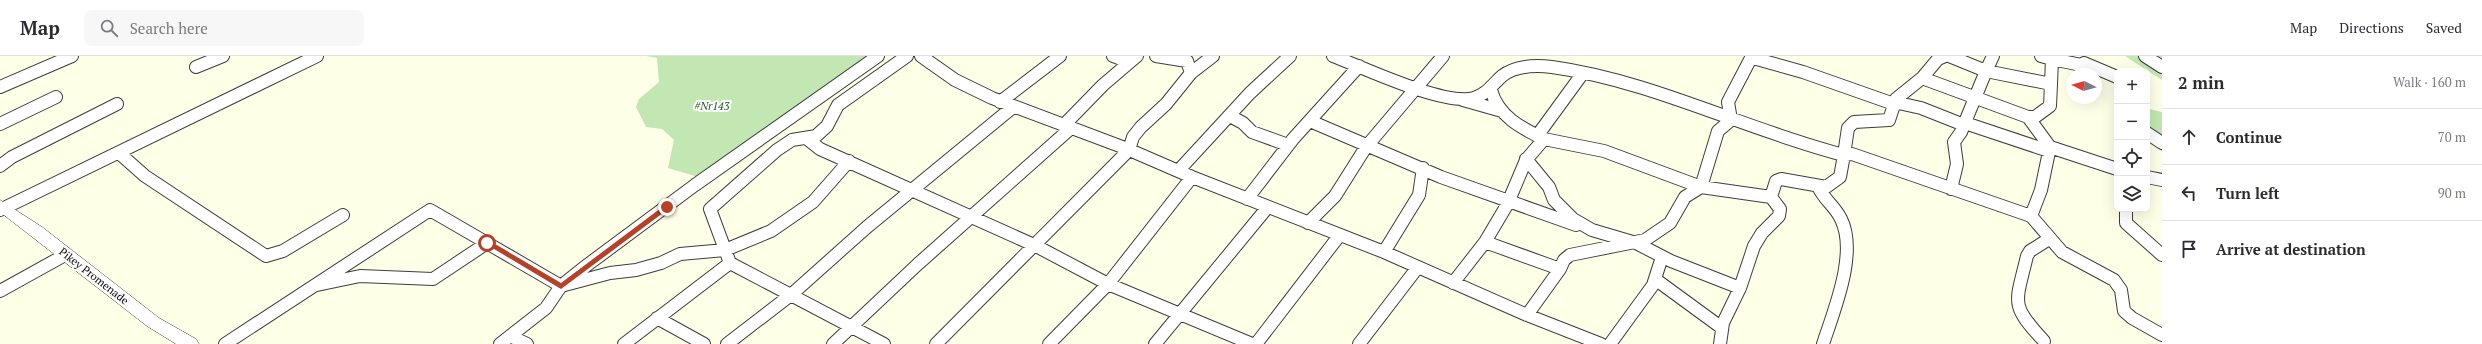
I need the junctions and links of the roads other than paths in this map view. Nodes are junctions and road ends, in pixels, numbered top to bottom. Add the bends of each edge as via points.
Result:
1 (72, 56) edge
2 (223, 56) edge
3 (317, 56) edge
4 (878, 56) edge
5 (906, 56) edge
6 (921, 56) edge
7 (1060, 56) edge
8 (1113, 56) edge
9 (1156, 56) edge
10 (1290, 56) edge
11 (1333, 56) edge
12 (1443, 56) edge
13 (1945, 56) edge
14 (1949, 56) edge
15 (1993, 56) edge
16 (2041, 56) edge
17 (2070, 56) edge
18 (2145, 56) edge
19 (1752, 57) edge
20 (2054, 58) edge
21 (1133, 59) edge
22 (1182, 59) junction
23 (1210, 59) edge
24 (1528, 59) edge
25 (1360, 66) junction
26 (2091, 67) junction
27 (2162, 67) edge
28 (196, 68) dead end
29 (1986, 71) junction
30 (1191, 73) junction
31 (1583, 73) junction
32 (2114, 76) edge
33 (1922, 78) junction
34 (2051, 84) junction
35 (0, 87) edge
36 (1417, 87) junction
37 (1491, 90) junction
38 (56, 97) dead end
39 (1975, 99) junction
40 (1462, 100) junction
41 (1000, 102) junction
42 (1894, 103) junction
43 (117, 104) dead end
44 (1012, 107) junction
45 (1502, 111) junction
46 (1230, 116) junction
47 (2028, 117) junction
48 (1731, 120) junction
49 (1310, 121) junction
50 (0, 124) edge
51 (1964, 124) junction
52 (1067, 127) junction
53 (2150, 135) edge
54 (1541, 137) junction
55 (806, 138) junction
56 (2162, 143) edge
57 (1288, 145) junction
58 (1366, 147) junction
59 (2049, 149) junction
60 (1129, 150) junction
61 (119, 153) junction
62 (1844, 155) junction
63 (1526, 159) junction
64 (849, 161) junction
65 (0, 166) edge
66 (1423, 168) junction
67 (2114, 168) edge
68 (1179, 170) junction
69 (1192, 177) junction
70 (2150, 178) edge
71 (2162, 180) edge
72 (1818, 186) junction
73 (1701, 187) junction
74 (1951, 189) junction
75 (914, 190) junction
76 (1771, 197) junction
77 (1247, 199) junction
78 (1508, 203) junction
79 (1, 208) edge
80 (1266, 208) junction
81 (2126, 212) edge
82 (343, 215) dead end
83 (2031, 216) junction
84 (972, 218) junction
85 (1308, 223) junction
86 (1592, 230) junction
87 (1339, 236) junction
88 (2049, 239) junction
89 (1485, 242) junction
90 (487, 243) junction
91 (1636, 243) junction
92 (1036, 246) junction
93 (1384, 252) junction
94 (66, 255) junction
95 (2162, 255) edge
96 (727, 257) junction
97 (1662, 257) junction
98 (1418, 268) junction
99 (1560, 269) junction
100 (1655, 278) junction
101 (1453, 283) junction
102 (1108, 284) junction
103 (317, 285) junction
104 (561, 286) junction
105 (1740, 288) junction
106 (0, 291) edge
107 (792, 294) junction
108 (1178, 315) junction
109 (1527, 315) junction
110 (657, 318) junction
111 (853, 327) junction
112 (1722, 328) junction
113 (2162, 335) edge
114 (505, 340) edge
115 (2044, 341) dead end
116 (183, 342) edge
117 (225, 344) edge
118 (527, 344) edge
119 (624, 344) edge
120 (704, 344) edge
121 (727, 344) edge
122 (833, 344) edge
123 (884, 344) edge
124 (936, 344) edge
125 (1049, 344) edge
126 (1155, 344) edge
127 (1252, 344) edge
128 (1256, 344) edge
129 (1359, 344) edge
130 (1601, 344) edge
131 (1610, 344) edge
132 (1720, 344) edge
133 (1823, 344) edge

1 - 35 street
2 - 28 street
3 - 61 street
4 - 104 street via 695,185
5 - 55 street via 838,105 827,126 816,136
6 - 41 street via 945,75
7 - 41 street
8 - 21 street
9 - 22 street
10 - 46 street
11 - 25 street
12 - 36 street
13 - 33 street via 1938,59
14 - 29 street
15 - 29 street
16 - 20 street
17 - 26 street
18 - 27 street
19 - 42 street
19 - 48 street via 1728,102
20 - 26 street
20 - 34 street
21 - 52 street
22 - 23 street
22 - 30 street via 1187,61
23 - 30 street
24 - 31 street
24 - 37 street via 1504,76
25 - 36 street
25 - 49 street
26 - 32 street
29 - 34 street
29 - 39 street
30 - 60 street via 1166,104 1141,127 1133,137
31 - 48 street via 1647,90
31 - 54 street
33 - 39 street
33 - 42 street via 1910,86
34 - 47 street via 2050,106 2035,117
36 - 40 street
36 - 58 street
37 - 40 street via 1474,98
37 - 45 street
38 - 50 street
39 - 47 street
39 - 51 street
40 - 45 street
41 - 44 street
42 - 51 street via 1905,103
42 - 62 street via 1889,120 1854,122 1848,128
43 - 65 street via 12,157
44 - 52 street
44 - 75 street
45 - 54 street via 1520,127
46 - 57 street via 1252,132
46 - 68 street
47 - 59 street
48 - 62 street via 1799,144
48 - 73 street via 1718,131
49 - 57 street
49 - 58 street
51 - 59 street
51 - 74 street via 1954,145 1957,164
52 - 60 street
52 - 84 street
53 - 56 street
54 - 63 street
54 - 73 street via 1604,152
55 - 64 street via 820,149
55 - 96 street via 792,140 773,154 710,209
57 - 77 street
58 - 66 street
58 - 85 street via 1335,196
59 - 67 street
59 - 83 street via 2041,190
60 - 68 street
60 - 92 street
61 - 79 street
61 - 82 street via 145,176 266,256 283,251
62 - 72 street via 1840,177 1829,186
62 - 74 street via 1869,158
63 - 78 street
63 - 86 street via 1549,187 1549,193 1559,206 1573,219
64 - 75 street
64 - 96 street via 813,202 771,232
66 - 78 street
66 - 93 street via 1421,189 1413,208
68 - 69 street
69 - 77 street
69 - 102 street
70 - 71 street
72 - 76 street via 1781,179 1776,181
72 - 133 street via 1820,194 1841,219 1847,241 1841,280
73 - 76 street
73 - 91 street via 1685,197 1670,223
74 - 83 street
75 - 84 street
75 - 107 street via 867,227
76 - 105 street via 1780,214 1762,233 1749,254
77 - 80 street
78 - 86 street
78 - 89 street
79 - 94 street, Pikey Promenade
80 - 85 street
80 - 108 street
81 - 95 street via 2126,224
83 - 88 street
84 - 92 street
84 - 111 street via 918,264
85 - 87 street
86 - 91 street
87 - 93 street
87 - 128 street
88 - 113 street via 2065,254 2114,280 2121,286 2124,294 2122,306 2130,317
88 - 115 street via 2030,251 2027,256 2016,302 2024,320
89 - 99 street
89 - 101 street
90 - 103 street via 433,279 360,276
90 - 103 street via 430,210
90 - 104 street
91 - 97 street
91 - 99 street via 1570,255
92 - 102 street
92 - 124 street
93 - 98 street
94 - 106 street
94 - 116 street, Pikey Promenade
96 - 104 street via 680,254 636,270 610,273
96 - 107 street
96 - 110 street
97 - 100 street
97 - 105 street
98 - 101 street
98 - 129 street
99 - 109 street
100 - 112 street via 1673,294
100 - 131 street via 1644,299
101 - 109 street
102 - 108 street
102 - 125 street
103 - 117 street
104 - 114 street via 546,308
105 - 112 street
107 - 111 street
107 - 121 street
108 - 126 street
108 - 127 street
109 - 130 street
110 - 119 street
110 - 120 street
111 - 122 street
111 - 123 street
112 - 132 street
114 - 118 street

